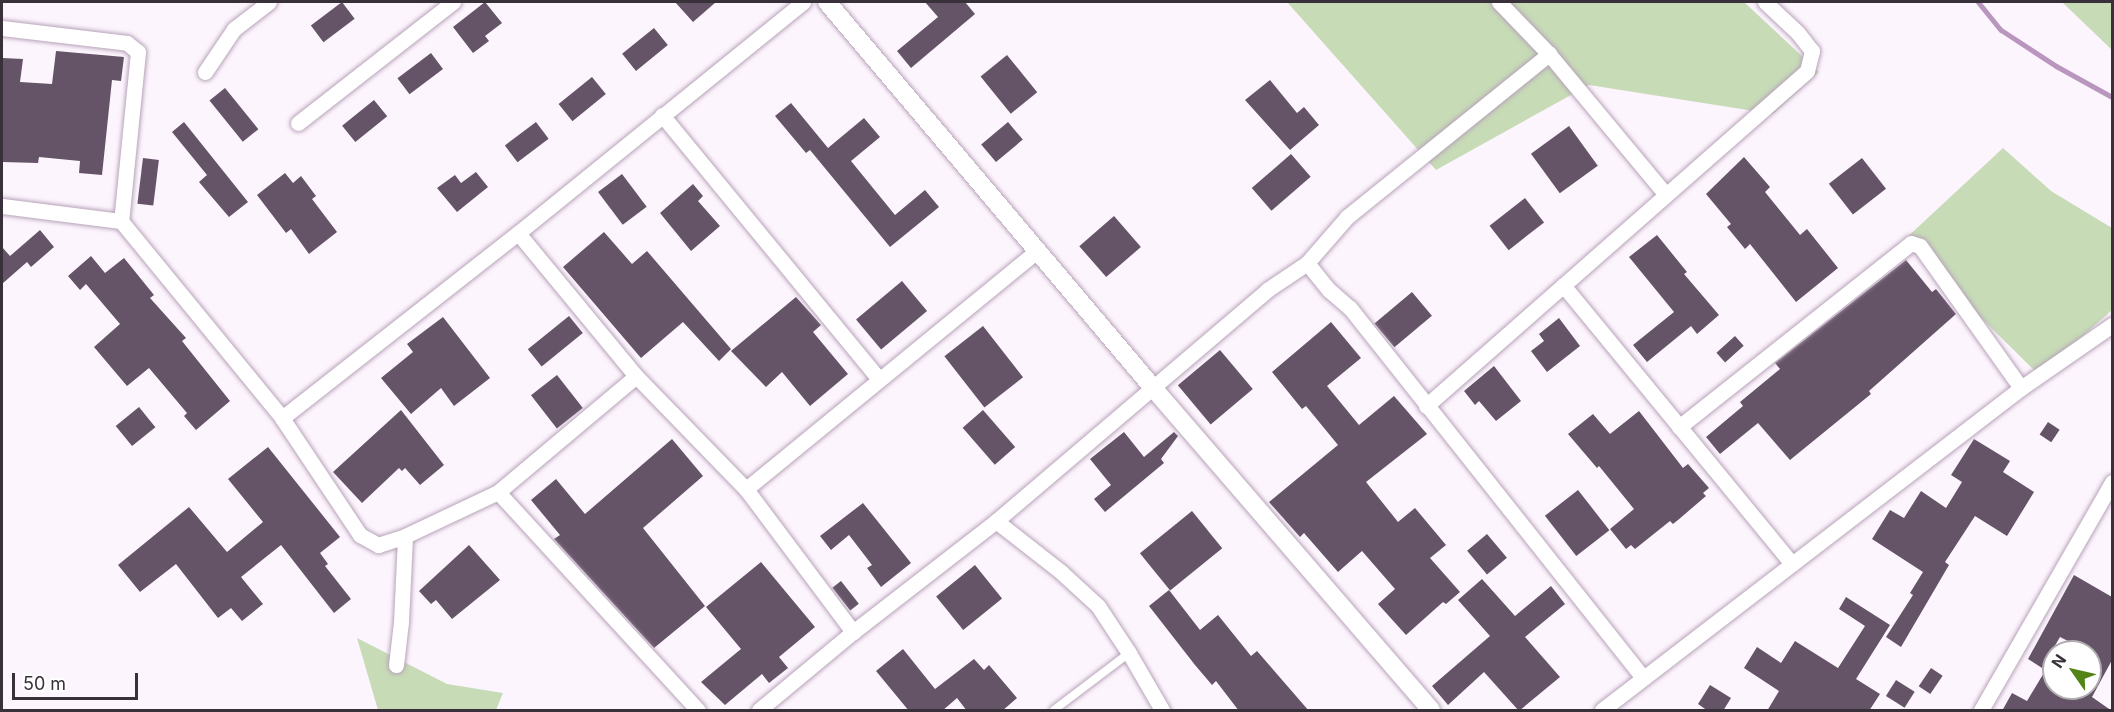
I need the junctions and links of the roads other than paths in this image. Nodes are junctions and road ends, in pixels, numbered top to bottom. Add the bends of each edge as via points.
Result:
1 (269, 2) edge
2 (453, 2) edge
3 (803, 2) edge
4 (827, 2) edge
5 (1499, 2) edge
6 (1765, 2) edge
7 (2, 28) edge
8 (1549, 54) junction
9 (206, 72) dead end
10 (662, 115) junction
11 (297, 123) dead end
12 (1666, 195) junction
13 (2, 206) edge
14 (120, 221) junction
15 (518, 233) junction
16 (1037, 251) junction
17 (1307, 263) junction
18 (1563, 285) junction
19 (2112, 326) edge
20 (636, 376) junction
21 (879, 379) junction
22 (2021, 387) junction
23 (1154, 389) junction
24 (1426, 406) junction
25 (282, 418) junction
26 (1679, 427) junction
27 (2112, 482) edge
28 (746, 489) junction
29 (498, 492) junction
30 (996, 521) junction
31 (405, 536) junction
32 (1792, 564) junction
33 (853, 633) junction
34 (1130, 653) junction
35 (396, 665) dead end
36 (1643, 678) junction
37 (698, 711) edge
38 (759, 711) edge
39 (1054, 711) edge
40 (1162, 711) edge
41 (1431, 711) edge
42 (1602, 711) edge
43 (1981, 711) edge

1 - 9 street via 234,29
2 - 11 street
3 - 10 street
4 - 16 street
5 - 8 street
6 - 12 street via 1812,51 1807,71
7 - 14 street via 127,43 138,52
8 - 12 street
8 - 17 street via 1347,217
10 - 15 street
10 - 21 street
12 - 18 street
13 - 14 street
14 - 25 street
15 - 20 street
15 - 25 street
16 - 21 street
16 - 23 street
17 - 23 street via 1267,290
17 - 24 street via 1350,308
18 - 24 street
18 - 26 street
19 - 22 street
20 - 28 street
20 - 29 street
21 - 28 street
22 - 26 street via 1920,246 1911,243
22 - 32 street
23 - 30 street
23 - 41 street
24 - 36 street
25 - 31 street via 360,535 378,545
26 - 32 street
27 - 43 street
28 - 33 street
29 - 31 street
29 - 37 street
30 - 33 street
30 - 34 street via 1098,606
31 - 35 street
32 - 36 street
33 - 38 street
34 - 39 lane
34 - 40 street
36 - 42 street

